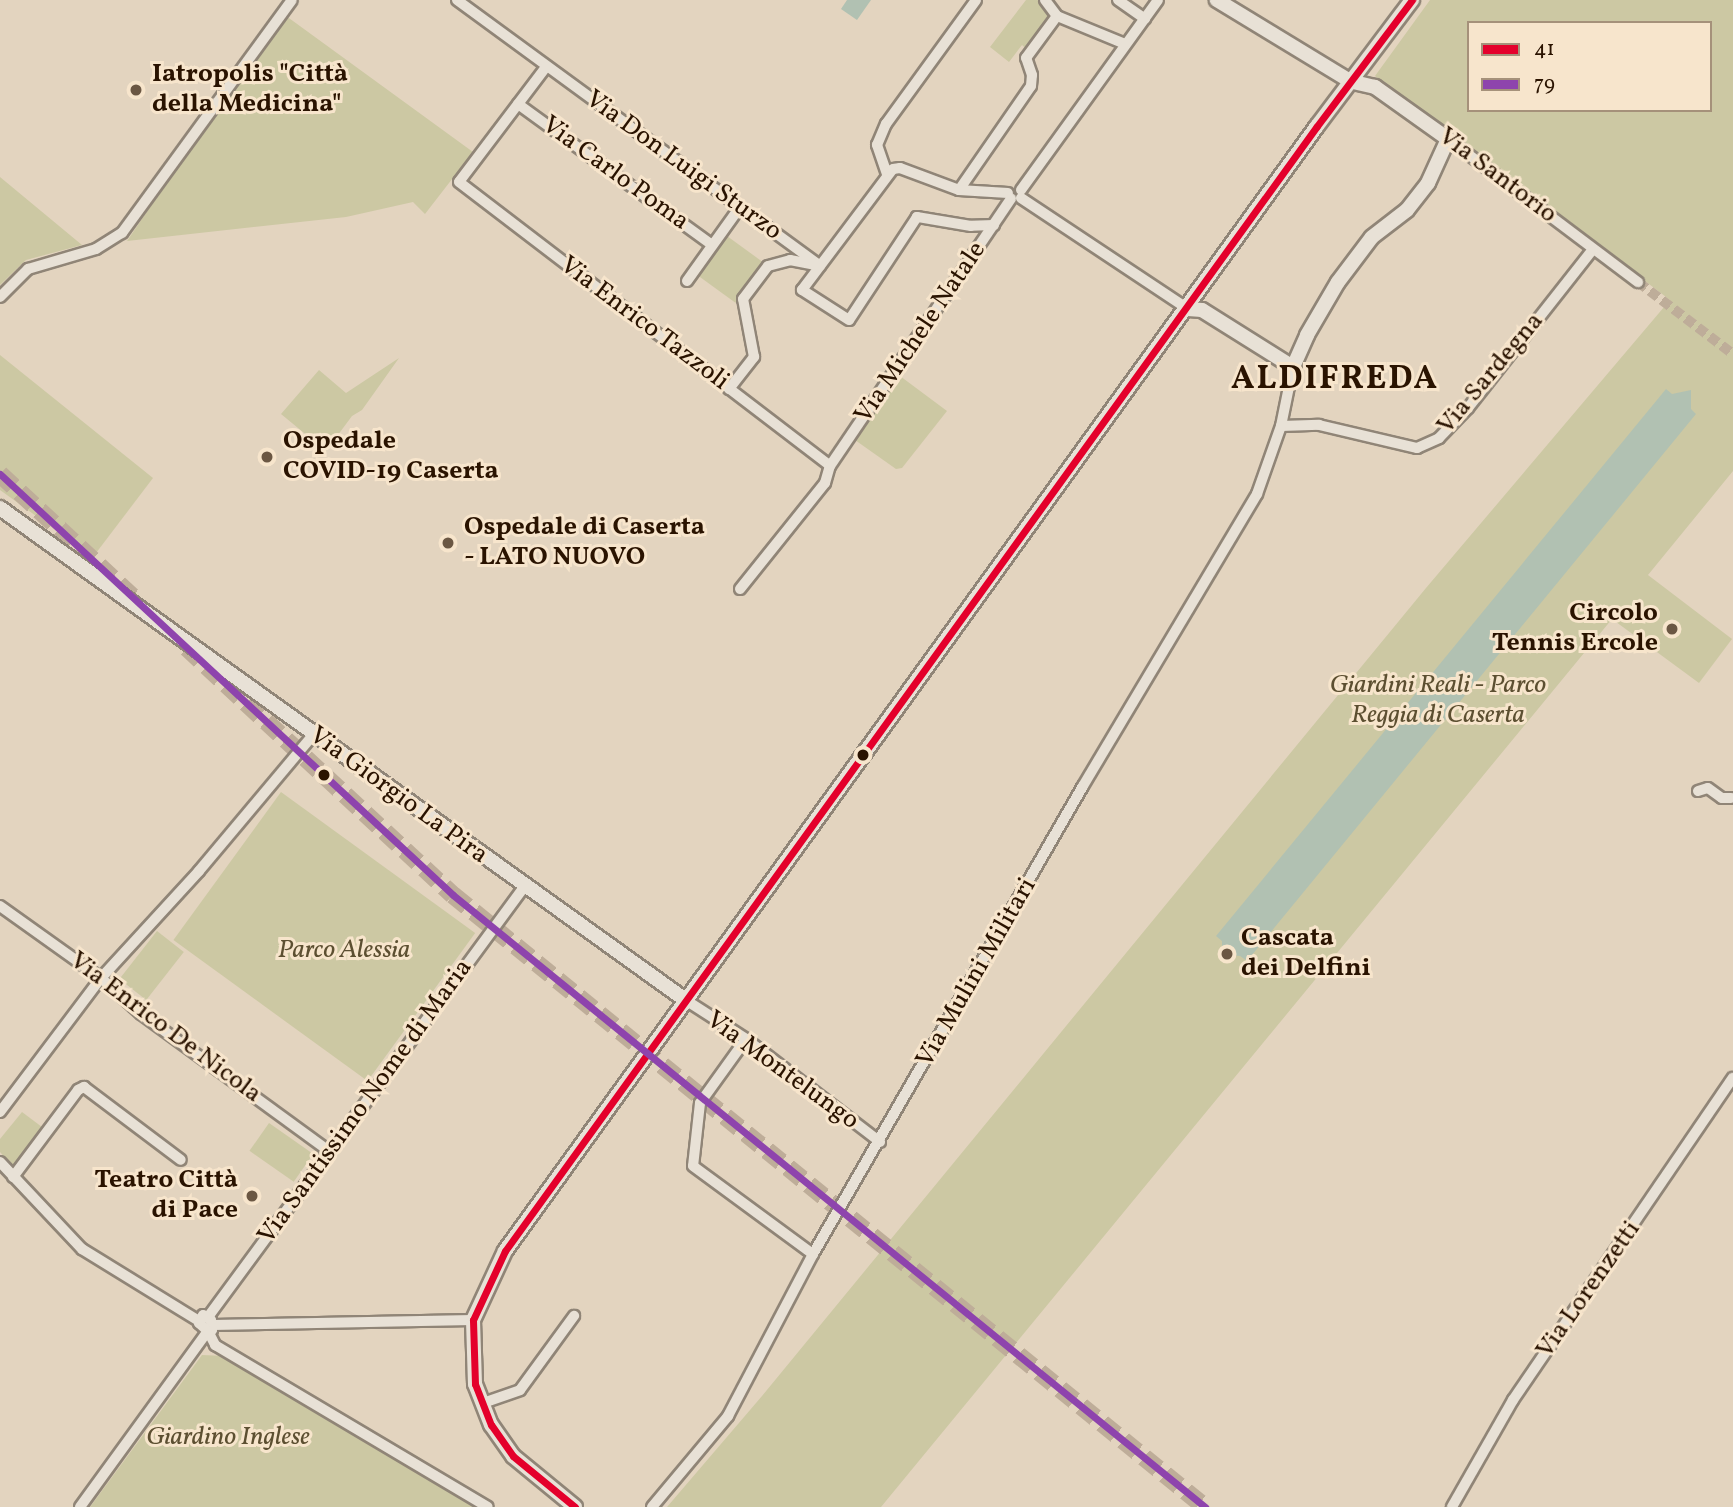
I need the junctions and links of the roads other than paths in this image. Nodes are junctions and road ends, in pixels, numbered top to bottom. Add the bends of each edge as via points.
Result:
1 (292, 0) edge
2 (457, 0) edge
3 (976, 0) edge
4 (1045, 0) edge
5 (1118, 0) edge
6 (1158, 0) edge
7 (1217, 0) edge
8 (1412, 0) edge
9 (1057, 16) junction
10 (1145, 19) junction
11 (1125, 44) junction
12 (546, 67) junction
13 (1350, 81) junction
14 (518, 104) junction
15 (1448, 139) junction
16 (887, 174) junction
17 (959, 190) junction
18 (1015, 195) junction
19 (740, 207) junction
20 (993, 225) junction
21 (712, 245) junction
22 (1593, 249) junction
23 (820, 266) junction
24 (687, 281) dead end
25 (1638, 282) tunnel mouth
26 (0, 297) edge
27 (1188, 309) junction
28 (1293, 367) junction
29 (729, 389) junction
30 (1281, 426) junction
31 (830, 466) junction
32 (0, 508) edge
33 (740, 589) dead end
34 (313, 734) junction
35 (1698, 791) dead end
36 (1732, 798) edge
37 (524, 887) junction
38 (0, 906) edge
39 (102, 978) junction
40 (684, 999) junction
41 (746, 1039) junction
42 (1733, 1078) edge
43 (0, 1112) edge
44 (880, 1142) junction
45 (329, 1151) junction
46 (181, 1160) dead end
47 (0, 1162) edge
48 (13, 1177) junction
49 (813, 1254) junction
50 (574, 1316) dead end
51 (473, 1320) junction
52 (207, 1323) junction
53 (483, 1403) junction
54 (80, 1507) edge
55 (488, 1507) edge
56 (575, 1507) edge
57 (652, 1507) edge
58 (1452, 1507) edge

1 - 26 street via 122,233 96,249 28,269
2 - 12 street, Via Don Luigi Sturzo
3 - 16 street via 886,124 877,145
4 - 9 street
5 - 10 street
6 - 10 street, Via Michele Natale
7 - 13 street, Via Santorio
8 - 13 street
9 - 11 street
9 - 17 street via 1026,58 1031,86
10 - 11 street, Via Michele Natale
11 - 18 street, Via Michele Natale
12 - 14 street
12 - 19 street, Via Don Luigi Sturzo
13 - 15 street, Via Santorio via 1376,87
13 - 27 street
14 - 21 street, Via Carlo Poma
14 - 29 street, Via Enrico Tazzoli via 458,182
15 - 22 street, Via Santorio
15 - 28 street via 1428,183 1407,210 1372,237 1338,282
16 - 17 street via 900,168
16 - 23 street
17 - 18 street
18 - 20 street, Via Michele Natale
18 - 27 street
19 - 21 street
19 - 23 street, Via Don Luigi Sturzo
20 - 23 street via 917,217 849,320 802,290
20 - 31 street, Via Michele Natale
21 - 24 street
22 - 25 street, Via Santorio
22 - 30 street, Via Sardegna via 1468,408 1439,438 1417,448 1319,425
23 - 29 street via 790,260 768,266 743,299 754,357
27 - 28 street via 1202,310
27 - 40 street
28 - 30 street, Via Mulini Militari
29 - 31 street, Via Enrico Tazzoli
30 - 44 street, Via Mulini Militari via 1257,494 1083,786
31 - 33 street, Via Michele Natale via 825,483
32 - 34 street, Via Giorgio La Pira
34 - 37 street, Via Giorgio La Pira
34 - 39 street via 200,871
35 - 36 street via 1708,788
37 - 40 street, Via Giorgio La Pira
37 - 45 street, Via Santissimo Nome di Maria
38 - 39 street, Via Enrico De Nicola
39 - 43 street
39 - 45 street, Via Enrico De Nicola via 142,1014
40 - 41 street, Via Montelungo
40 - 51 street via 505,1251
41 - 44 street, Via Montelungo
41 - 49 street via 700,1103 693,1166
42 - 58 street, Via Lorenzetti via 1513,1400
44 - 49 street, Via Mulini Militari
45 - 52 street, Via Santissimo Nome di Maria
46 - 48 street via 84,1087
47 - 48 street
48 - 52 street via 82,1249
49 - 57 street, Via Mulini Militari via 728,1416
50 - 53 street via 520,1390
51 - 52 street
51 - 53 street via 475,1384
52 - 54 street, Via Santissimo Nome di Maria
52 - 55 street via 215,1345
53 - 56 street via 491,1425 513,1456

